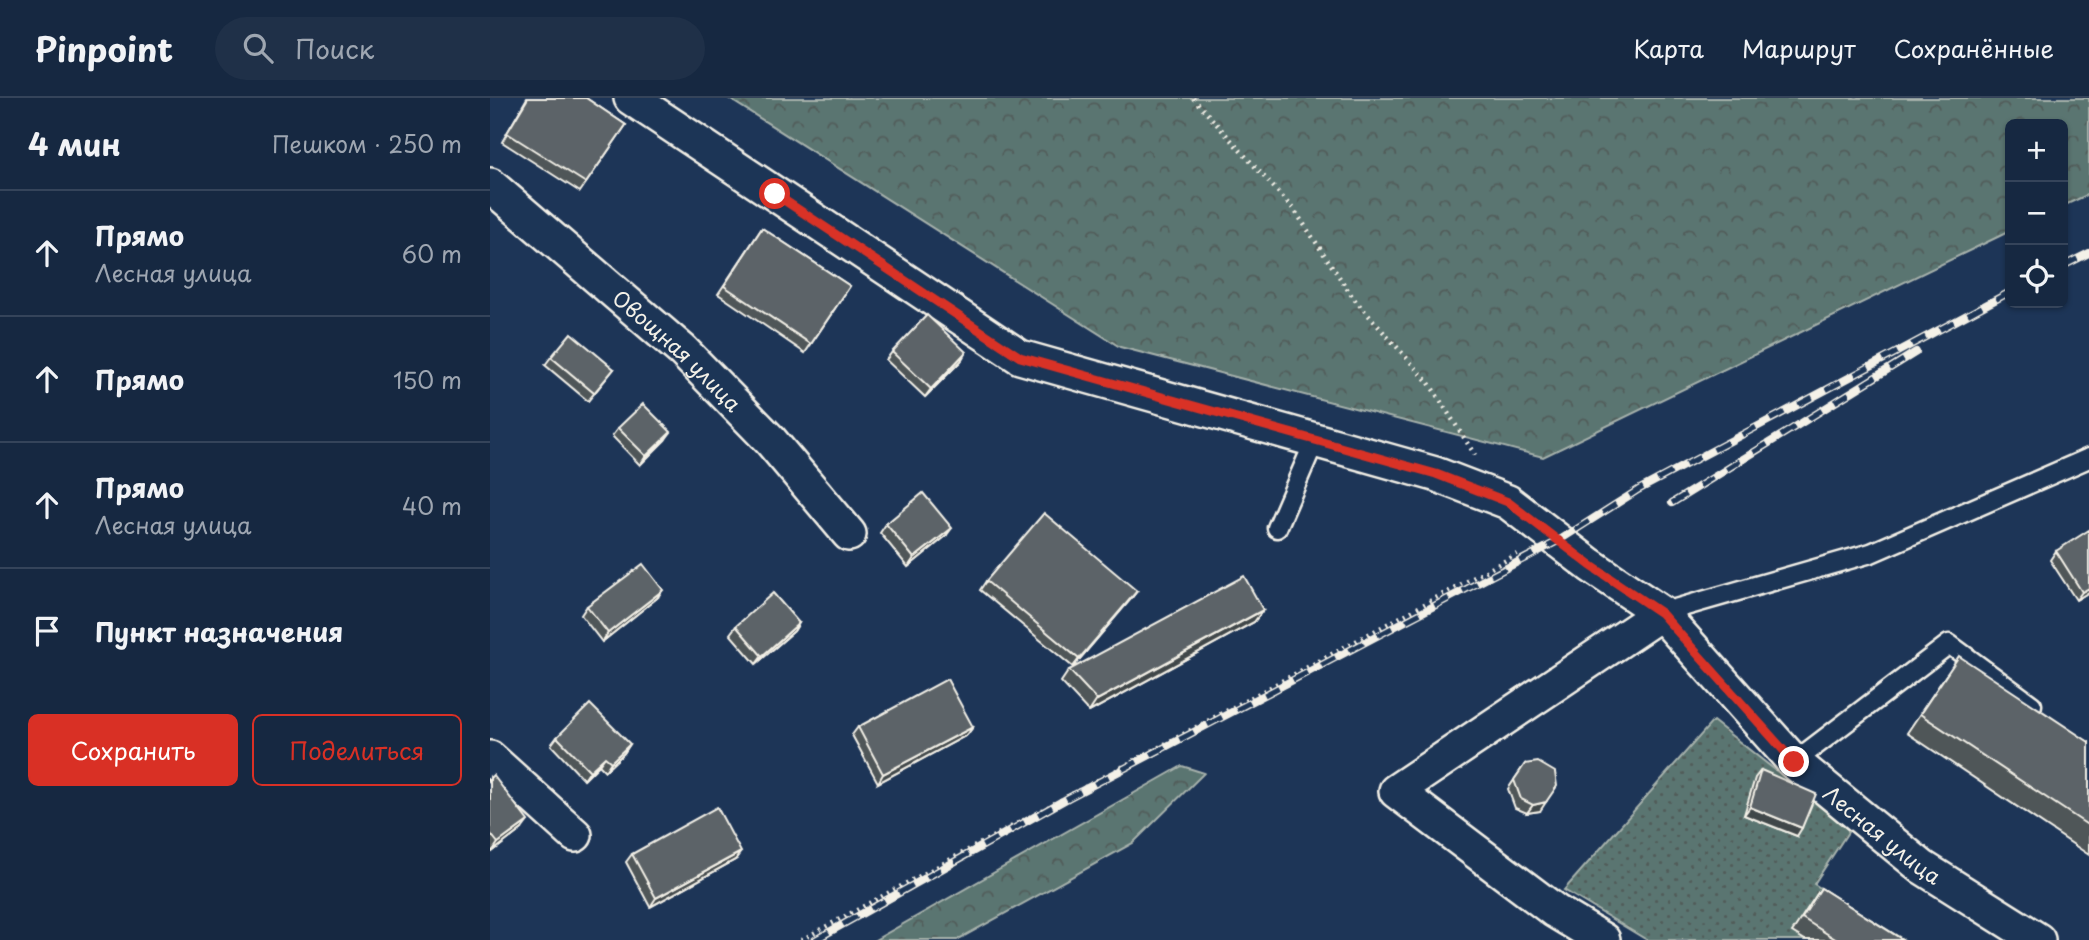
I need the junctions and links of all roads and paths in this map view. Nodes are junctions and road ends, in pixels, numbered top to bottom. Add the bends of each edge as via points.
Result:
1 (631, 98) edge
2 (1194, 98) edge
3 (490, 185) edge
4 (1315, 440) junction
5 (2089, 458) edge
6 (1479, 461) dead end
7 (1276, 528) dead end
8 (849, 534) dead end
9 (1552, 536) junction
10 (1661, 613) junction
11 (2046, 716) edge
12 (490, 758) edge
13 (1794, 762) junction
14 (575, 835) dead end
15 (801, 940) edge
16 (1602, 940) edge
17 (2039, 940) edge

1 - 4 street, Лесная улица via 1020,357
2 - 6 path via 1295,211 1354,299 1429,383
3 - 8 street, Овощная улица via 683,351 770,440
4 - 7 lane
4 - 9 street, Лесная улица via 1436,474 1508,502
5 - 10 lane via 1871,553
9 - 10 street, Лесная улица
9 - 15 path
10 - 13 street, Лесная улица
10 - 16 street via 1395,791 1555,911
11 - 13 lane via 1950,644
12 - 14 street
13 - 17 street, Лесная улица via 1922,867

